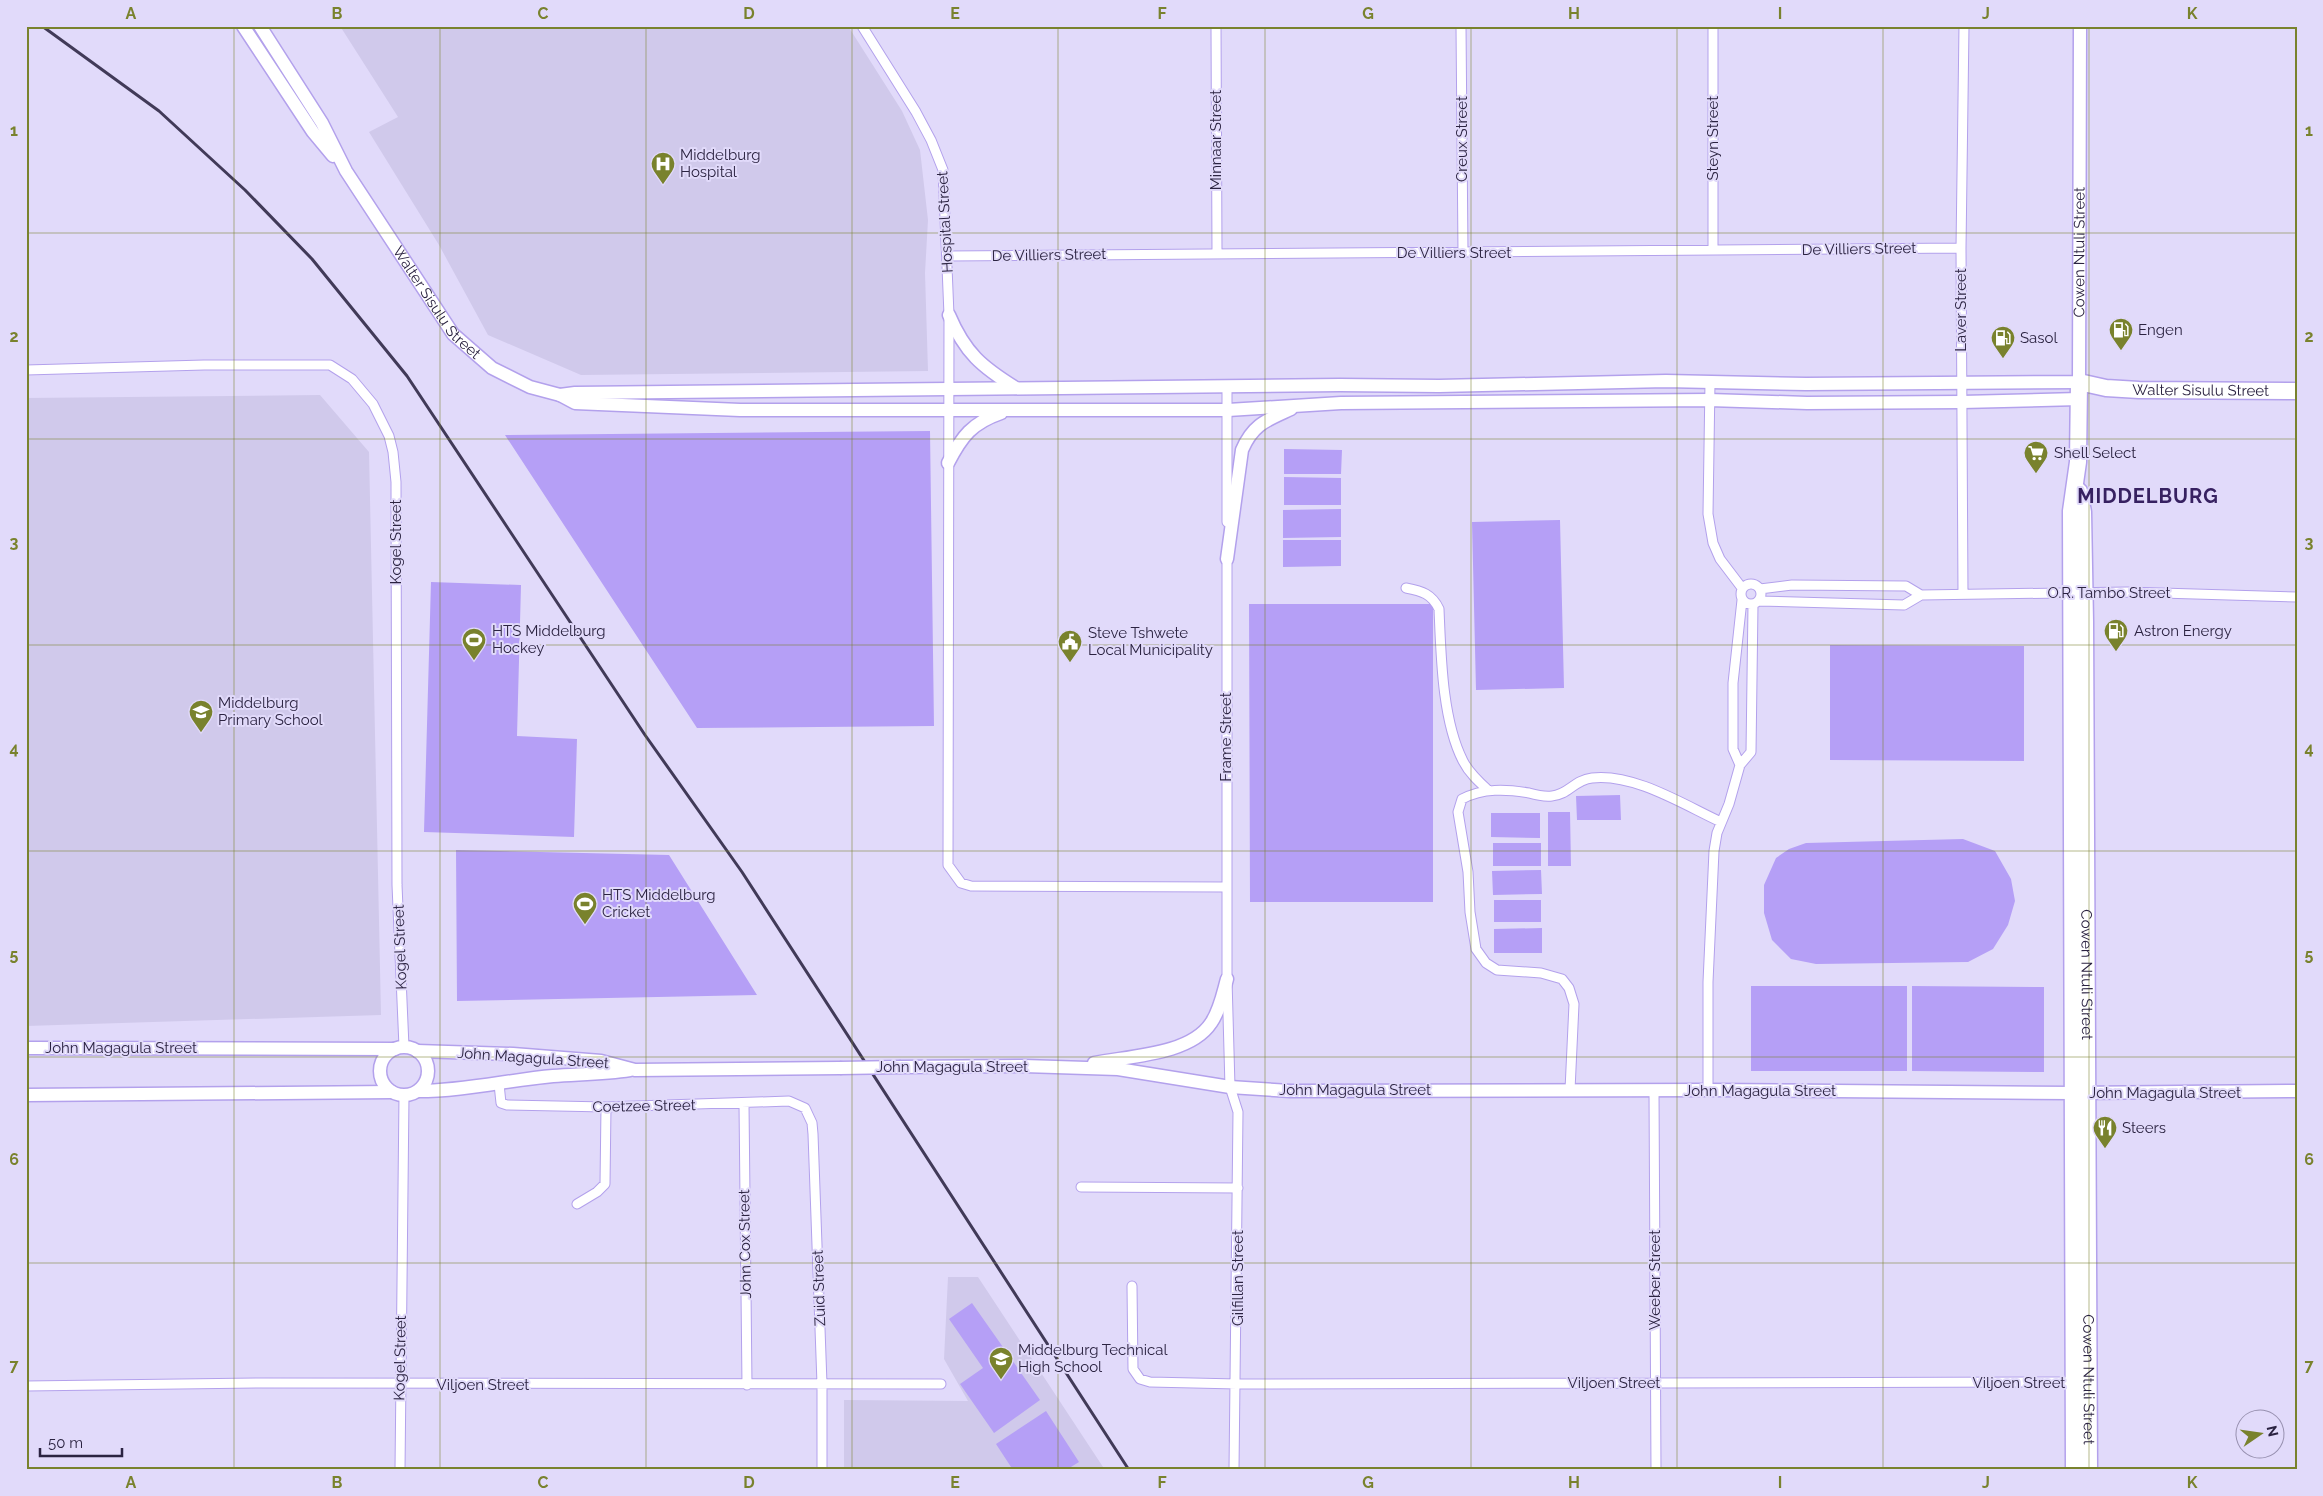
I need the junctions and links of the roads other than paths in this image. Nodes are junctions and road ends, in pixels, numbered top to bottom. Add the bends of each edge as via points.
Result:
1 (243, 26) edge
2 (260, 26) edge
3 (862, 26) edge
4 (1216, 26) edge
5 (1461, 26) edge
6 (1713, 26) edge
7 (1964, 26) edge
8 (2080, 26) edge
9 (346, 171) junction
10 (1961, 248) junction
11 (1713, 250) junction
12 (1217, 253) junction
13 (1463, 253) junction
14 (947, 256) junction
15 (949, 315) junction
16 (26, 370) edge
17 (1710, 382) junction
18 (2079, 382) junction
19 (1962, 384) junction
20 (1340, 385) junction
21 (1513, 385) junction
22 (1227, 387) junction
23 (2106, 388) junction
24 (1017, 389) junction
25 (947, 390) junction
26 (2297, 391) edge
27 (560, 395) junction
28 (2079, 399) junction
29 (1709, 400) junction
30 (1962, 402) junction
31 (1340, 403) junction
32 (1514, 403) junction
33 (1298, 406) junction
34 (948, 410) junction
35 (1011, 410) junction
36 (1228, 410) junction
37 (948, 463) junction
38 (1227, 559) junction
39 (1827, 586) junction
40 (1406, 588) dead end
41 (1742, 588) junction
42 (1760, 589) junction
43 (2078, 592) junction
44 (1963, 594) junction
45 (1921, 595) junction
46 (2297, 597) edge
47 (1742, 600) junction
48 (1756, 603) junction
49 (1827, 604) junction
50 (1740, 765) junction
51 (1488, 790) junction
52 (1721, 822) junction
53 (1226, 887) junction
54 (1227, 979) junction
55 (26, 1048) edge
56 (400, 1048) junction
57 (417, 1051) junction
58 (1072, 1066) junction
59 (635, 1070) junction
60 (499, 1084) junction
61 (1230, 1087) junction
62 (1570, 1090) junction
63 (1708, 1090) junction
64 (418, 1091) junction
65 (1654, 1091) junction
66 (2297, 1091) edge
67 (2079, 1093) junction
68 (26, 1094) edge
69 (398, 1094) junction
70 (744, 1104) junction
71 (606, 1107) junction
72 (805, 1108) joint
73 (1081, 1187) dead end
74 (1238, 1188) junction
75 (577, 1204) dead end
76 (1132, 1286) dead end
77 (1656, 1383) junction
78 (2081, 1383) junction
79 (400, 1384) junction
80 (822, 1384) junction
81 (941, 1384) dead end
82 (1237, 1384) junction
83 (748, 1385) junction
84 (26, 1386) edge
85 (400, 1470) edge
86 (822, 1470) edge
87 (1234, 1470) edge
88 (1656, 1470) edge
89 (2074, 1470) edge
90 (2090, 1470) edge

1 - 9 main road, Walter Sisulu Street via 313,132
2 - 9 main road, Walter Sisulu Street via 322,123
3 - 14 street, Hospital Street via 916,112 941,160
4 - 12 street, Minnaar Street
5 - 13 street, Creux Street
6 - 11 street, Steyn Street
7 - 10 street, Laver Street
8 - 18 main road, Cowen Ntuli Street
9 - 27 main road, Walter Sisulu Street via 454,334 492,368 530,387
10 - 11 street, De Villiers Street
10 - 19 street, Laver Street
11 - 13 street, De Villiers Street
12 - 13 street, De Villiers Street
12 - 14 street, De Villiers Street
14 - 15 street, Hospital Street
15 - 24 main road via 967,351
15 - 25 street, Hospital Street
16 - 56 street, Kogel Street via 330,365 352,379 383,422 394,452 396,474
17 - 19 main road
17 - 21 main road
17 - 29 street
18 - 19 main road
18 - 23 highway, Walter Sisulu Street
18 - 28 highway, Cowen Ntuli Street
19 - 30 street, Laver Street
20 - 21 main road
20 - 22 main road
20 - 31 main road
21 - 32 main road
22 - 24 main road
22 - 36 street, Frame Street
23 - 26 highway, Walter Sisulu Street
23 - 28 highway, Walter Sisulu Street
24 - 25 main road
25 - 27 main road
25 - 34 street, Hospital Street
27 - 34 main road via 575,403 609,406
28 - 30 main road
28 - 43 highway, Cowen Ntuli Street via 2077,479 2083,512
29 - 30 main road
29 - 32 main road
29 - 41 street via 1708,514 1713,543 1720,559
30 - 44 street, Laver Street
31 - 32 main road
31 - 33 main road
33 - 36 main road
33 - 38 main road via 1260,424 1248,436 1242,450
34 - 35 main road
34 - 37 street, Hospital Street
35 - 36 main road
35 - 37 main road via 981,420 966,433
36 - 38 street, Frame Street
37 - 53 street, Hospital Street via 947,855 955,878 970,886
38 - 53 street, Frame Street
39 - 42 street, O.R. Tambo Street via 1792,585
39 - 45 street, O.R. Tambo Street via 1906,586
39 - 49 street
40 - 51 street via 1424,592 1434,599 1439,609 1444,689 1456,741 1463,762
41 - 42 street via 1753,584
41 - 47 street
42 - 48 street via 1761,596
43 - 44 street, O.R. Tambo Street
43 - 46 street, O.R. Tambo Street
43 - 67 highway, Cowen Ntuli Street
44 - 45 street, O.R. Tambo Street
45 - 49 street, O.R. Tambo Street via 1904,605
47 - 48 street
47 - 50 street via 1733,683 1733,749
48 - 49 street, O.R. Tambo Street
48 - 50 street via 1751,752
50 - 52 street
51 - 52 street via 1549,797 1564,793 1582,780 1631,781
51 - 62 street via 1462,799 1458,812 1476,949 1486,963 1497,970 1542,973 1562,980 1569,988 1574,1004
52 - 63 street via 1714,851 1708,982
53 - 54 street, Frame Street
54 - 58 main road via 1211,1024 1193,1040 1167,1050
54 - 61 street, Frame Street
55 - 56 main road, John Magagula Street
56 - 57 main road
56 - 69 main road via 383,1061 381,1069 385,1086
57 - 59 main road, John Magagula Street via 601,1061
57 - 64 main road via 428,1066 428,1076
58 - 59 main road, John Magagula Street, bridge
58 - 61 main road, John Magagula Street via 1127,1070
59 - 60 main road
60 - 64 main road
60 - 71 street, Coetzee Street via 501,1103 507,1105
61 - 62 main road, John Magagula Street via 1290,1091
61 - 74 street, Gilfillan Street via 1238,1112
62 - 65 main road, John Magagula Street
63 - 65 main road, John Magagula Street
63 - 67 main road, John Magagula Street
64 - 69 main road
65 - 77 street, Weeber Street
66 - 67 main road, John Magagula Street
67 - 78 highway, Cowen Ntuli Street
68 - 69 main road
69 - 79 street, Kogel Street
70 - 71 street, Coetzee Street
70 - 72 street, Coetzee Street via 789,1101
70 - 83 street, John Cox Street
71 - 75 street via 605,1184
72 - 80 street, Zuid Street via 813,1134
73 - 74 street
74 - 82 street, Gilfillan Street
76 - 82 street, Viljoen Street via 1132,1359 1133,1369 1140,1379
77 - 78 street, Viljoen Street
77 - 82 street, Viljoen Street
77 - 88 street, Weeber Street
78 - 89 highway, Cowen Ntuli Street
78 - 90 highway, Cowen Ntuli Street
79 - 83 street, Viljoen Street
79 - 84 street, Viljoen Street via 261,1382
79 - 85 street, Kogel Street
80 - 81 street, Viljoen Street
80 - 83 street, Viljoen Street
80 - 86 street, Zuid Street
82 - 87 street, Gilfillan Street

